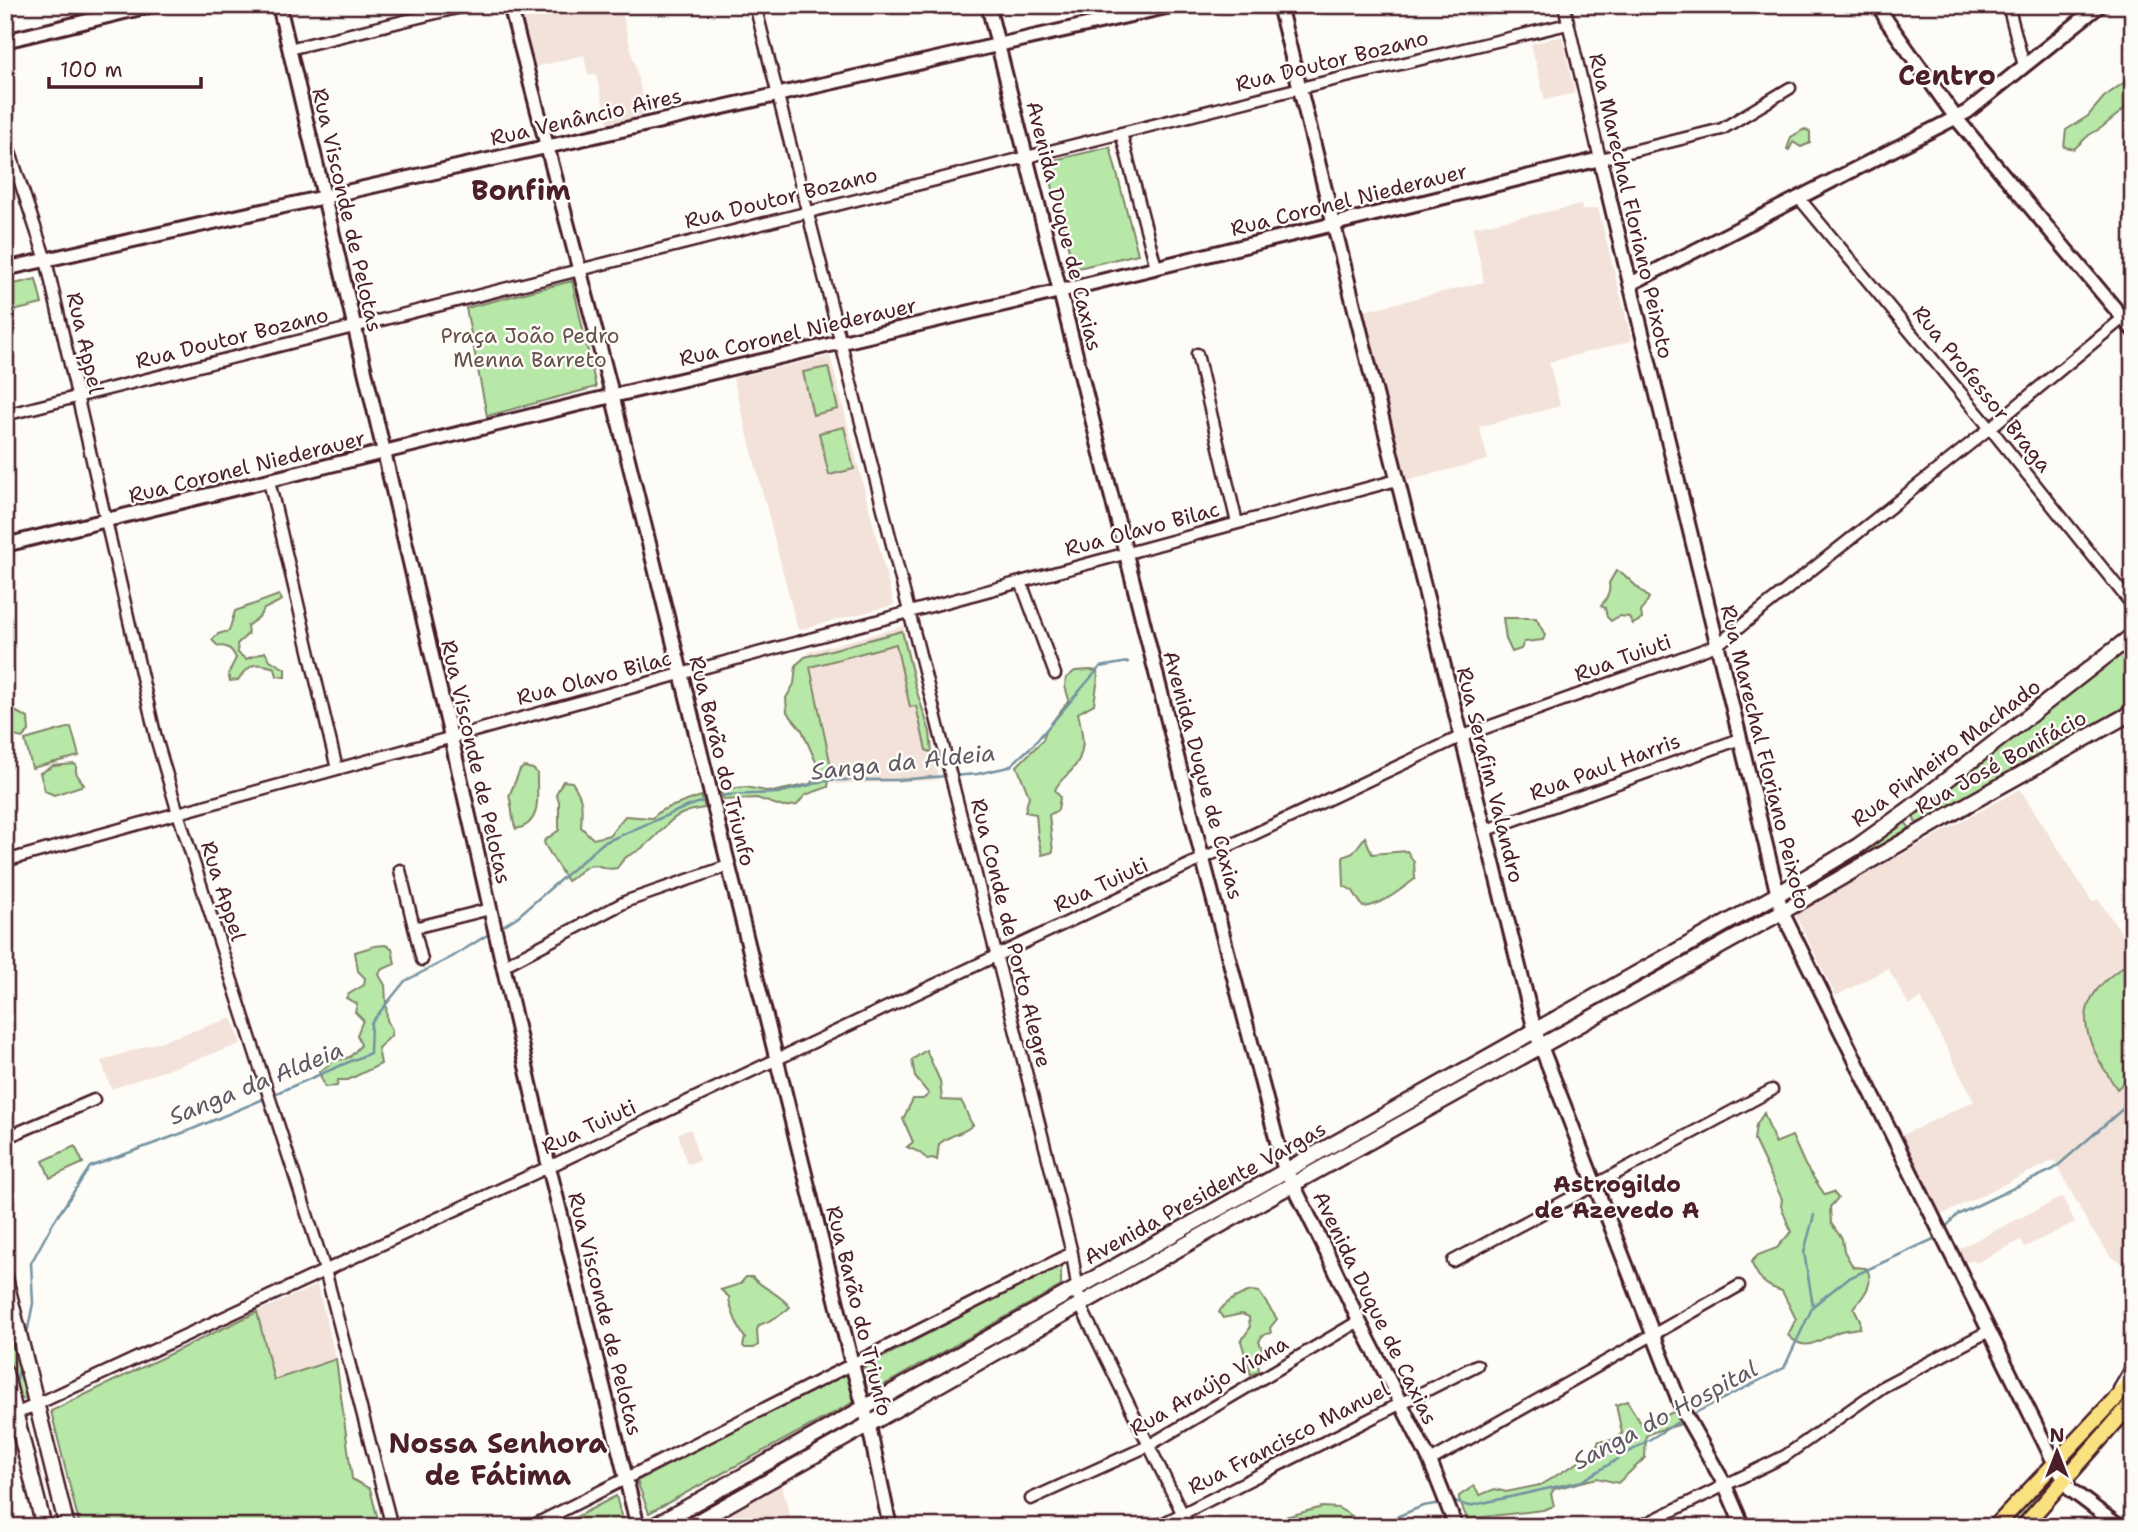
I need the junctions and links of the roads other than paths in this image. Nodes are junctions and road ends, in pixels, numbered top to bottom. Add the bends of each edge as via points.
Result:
1 (153, 5) edge
2 (279, 5) edge
3 (469, 5) edge
4 (510, 5) edge
5 (755, 5) edge
6 (988, 5) edge
7 (1175, 5) edge
8 (1279, 5) edge
9 (1564, 5) edge
10 (1879, 5) edge
11 (2008, 5) edge
12 (2100, 5) edge
13 (1568, 24) junction
14 (5, 41) edge
15 (999, 46) junction
16 (289, 49) junction
17 (2024, 66) junction
18 (1300, 88) junction
19 (1790, 88) dead end
20 (778, 94) junction
21 (1956, 118) junction
22 (1121, 133) junction
23 (5, 137) edge
24 (548, 146) junction
25 (1028, 156) junction
26 (1600, 159) junction
27 (324, 197) junction
28 (1799, 198) junction
29 (807, 211) junction
30 (1334, 223) junction
31 (46, 260) junction
32 (1156, 267) junction
33 (5, 269) edge
34 (580, 269) junction
35 (1630, 284) junction
36 (1060, 291) junction
37 (2128, 314) edge
38 (355, 327) junction
39 (2133, 330) edge
40 (841, 342) junction
41 (1197, 354) dead end
42 (612, 396) junction
43 (78, 397) junction
44 (5, 415) edge
45 (1990, 428) junction
46 (385, 453) junction
47 (1397, 480) junction
48 (269, 481) junction
49 (107, 521) junction
50 (1237, 523) junction
51 (5, 545) edge
52 (1126, 553) junction
53 (1021, 582) junction
54 (2133, 606) edge
55 (909, 612) junction
56 (2133, 635) edge
57 (1717, 645) junction
58 (681, 674) junction
59 (1055, 674) dead end
60 (2133, 712) edge
61 (452, 737) junction
62 (1460, 737) junction
63 (1740, 739) junction
64 (337, 769) junction
65 (1908, 810) junction
66 (178, 813) junction
67 (1484, 831) junction
68 (1922, 831) junction
69 (1203, 858) junction
70 (5, 861) edge
71 (728, 866) junction
72 (400, 870) dead end
73 (1778, 894) junction
74 (490, 909) junction
75 (1782, 912) junction
76 (414, 928) junction
77 (996, 956) junction
78 (422, 960) dead end
79 (503, 966) junction
80 (1535, 1031) junction
81 (1541, 1046) junction
82 (776, 1060) junction
83 (1772, 1090) dead end
84 (94, 1100) dead end
85 (5, 1138) edge
86 (549, 1167) junction
87 (1289, 1178) junction
88 (1595, 1185) junction
89 (1072, 1252) junction
90 (1453, 1261) dead end
91 (325, 1270) junction
92 (5, 1278) edge
93 (1739, 1286) dead end
94 (1077, 1289) junction
95 (1080, 1305) junction
96 (10, 1320) edge
97 (1359, 1321) junction
98 (1989, 1331) junction
99 (1653, 1334) junction
100 (852, 1364) junction
101 (2133, 1365) edge
102 (1477, 1366) dead end
103 (5, 1371) edge
104 (2133, 1380) edge
105 (2133, 1402) edge
106 (1401, 1404) junction
107 (2111, 1404) junction
108 (864, 1409) junction
109 (21, 1412) edge
110 (869, 1426) junction
111 (1147, 1446) junction
112 (1430, 1461) junction
113 (2055, 1464) junction
114 (626, 1479) junction
115 (2065, 1480) junction
116 (1725, 1485) junction
117 (60, 1498) junction
118 (1031, 1499) dead end
119 (39, 1504) junction
120 (1182, 1514) junction
121 (44, 1527) edge
122 (67, 1527) edge
123 (391, 1527) edge
124 (530, 1527) edge
125 (638, 1527) edge
126 (652, 1527) edge
127 (688, 1527) edge
128 (890, 1527) edge
129 (1156, 1527) edge
130 (1189, 1527) edge
131 (1456, 1527) edge
132 (1639, 1527) edge
133 (1744, 1527) edge
134 (1995, 1527) edge
135 (2023, 1527) edge
136 (2120, 1527) edge

1 - 14 street
2 - 16 street, Rua Visconde de Pelotas
3 - 16 street
4 - 24 street, Rua Barão do Triunfo
5 - 20 street, Rua Conde de Porto Alegre
6 - 15 street, Avenida Duque de Caxias
7 - 15 street, Rua Venâncio Aires
8 - 18 street, Rua Serafim Valandro
9 - 13 street, Rua Marechal Floriano Peixoto
10 - 21 street
11 - 17 street
12 - 17 street
13 - 18 street, Rua Doutor Bozano
13 - 26 street, Rua Marechal Floriano Peixoto
15 - 20 street, Rua Venâncio Aires
15 - 25 street, Avenida Duque de Caxias
16 - 27 street, Rua Visconde de Pelotas
17 - 21 street
18 - 22 street, Rua Doutor Bozano
18 - 30 street, Rua Serafim Valandro
19 - 26 street via 1730,126
20 - 24 street, Rua Venâncio Aires
20 - 29 street, Rua Conde de Porto Alegre
21 - 28 street
21 - 37 street
22 - 25 street, Rua Doutor Bozano
22 - 32 street
23 - 31 street, Rua Appel
24 - 27 street, Rua Venâncio Aires
24 - 34 street, Rua Barão do Triunfo
25 - 29 street, Rua Doutor Bozano
25 - 36 street, Avenida Duque de Caxias
26 - 30 street, Rua Coronel Niederauer
26 - 35 street, Rua Marechal Floriano Peixoto
27 - 31 street, Rua Venâncio Aires
27 - 38 street, Rua Visconde de Pelotas
28 - 35 street
28 - 45 street, Rua Professor Braga
29 - 34 street, Rua Doutor Bozano
29 - 40 street, Rua Conde de Porto Alegre
30 - 32 street, Rua Coronel Niederauer
30 - 47 street, Rua Serafim Valandro
31 - 33 street, Rua Venâncio Aires
31 - 43 street, Rua Appel
32 - 36 street, Rua Coronel Niederauer
34 - 38 street, Rua Doutor Bozano
34 - 42 street, Rua Barão do Triunfo
35 - 57 street, Rua Marechal Floriano Peixoto
36 - 40 street, Rua Coronel Niederauer
36 - 52 street, Avenida Duque de Caxias
37 - 39 street
37 - 45 street, Rua Tuiuti
38 - 43 street, Rua Doutor Bozano
38 - 46 street, Rua Visconde de Pelotas
40 - 42 street, Rua Coronel Niederauer
40 - 55 street, Rua Conde de Porto Alegre
41 - 50 street
42 - 46 street, Rua Coronel Niederauer
42 - 58 street, Rua Barão do Triunfo
43 - 44 street, Rua Doutor Bozano
43 - 49 street, Rua Appel
45 - 54 street, Rua Professor Braga
45 - 57 street, Rua Tuiuti
46 - 48 street, Rua Coronel Niederauer
46 - 61 street, Rua Visconde de Pelotas
47 - 50 street, Rua Olavo Bilac
47 - 62 street, Rua Serafim Valandro
48 - 49 street, Rua Coronel Niederauer
48 - 64 street
49 - 51 street, Rua Coronel Niederauer
49 - 66 street, Rua Appel via 156,738
50 - 52 street, Rua Olavo Bilac
52 - 53 street, Rua Olavo Bilac
52 - 69 street, Avenida Duque de Caxias
53 - 55 street, Rua Olavo Bilac
53 - 59 street
55 - 58 street, Rua Olavo Bilac
55 - 77 street, Rua Conde de Porto Alegre
56 - 65 main road, Rua Pinheiro Machado
57 - 62 street, Rua Tuiuti
57 - 63 street, Rua Marechal Floriano Peixoto
58 - 61 street, Rua Olavo Bilac
58 - 71 street, Rua Barão do Triunfo
60 - 68 main road, Rua José Bonifácio
61 - 64 street, Rua Olavo Bilac
61 - 74 street, Rua Visconde de Pelotas
62 - 67 street, Rua Serafim Valandro
62 - 69 street, Rua Tuiuti
63 - 67 street, Rua Paul Harris
63 - 73 street, Rua Marechal Floriano Peixoto
64 - 66 street, Rua Olavo Bilac
65 - 68 main road via 1909,822
65 - 73 main road, Rua Pinheiro Machado
66 - 70 street, Rua Olavo Bilac
66 - 91 street, Rua Appel
67 - 80 street, Rua Serafim Valandro
68 - 75 main road, Rua José Bonifácio
69 - 77 street, Rua Tuiuti
69 - 87 street, Avenida Duque de Caxias
71 - 79 street via 627,901
71 - 82 street, Rua Barão do Triunfo
72 - 76 street
73 - 75 street, Rua Marechal Floriano Peixoto
73 - 80 main road, Avenida Presidente Vargas
74 - 76 street
74 - 79 street, Rua Visconde de Pelotas
75 - 81 main road, Avenida Presidente Vargas
75 - 98 street, Rua Marechal Floriano Peixoto
76 - 78 street
77 - 82 street, Rua Tuiuti
77 - 89 street, Rua Conde de Porto Alegre
79 - 86 street, Rua Visconde de Pelotas
80 - 81 street, Rua Serafim Valandro
80 - 87 main road, Avenida Presidente Vargas
81 - 87 main road, Avenida Presidente Vargas
81 - 88 street, Rua Serafim Valandro
82 - 86 street, Rua Tuiuti
82 - 100 street, Rua Barão do Triunfo
83 - 88 street
84 - 85 street
86 - 91 street, Rua Tuiuti
86 - 114 street, Rua Visconde de Pelotas
87 - 94 main road, Avenida Presidente Vargas
87 - 95 main road, Avenida Presidente Vargas
87 - 97 street, Avenida Duque de Caxias
88 - 90 street
88 - 99 street, Rua Serafim Valandro
89 - 94 street, Rua Conde de Porto Alegre
89 - 100 street
91 - 109 street, Rua Tuiuti
91 - 123 street, Rua Appel
92 - 96 main road
93 - 99 street
94 - 95 street, Rua Conde de Porto Alegre
94 - 108 main road, Avenida Presidente Vargas
95 - 110 main road, Avenida Presidente Vargas
95 - 111 street, Rua Conde de Porto Alegre
96 - 109 main road
97 - 106 street, Avenida Duque de Caxias
97 - 111 street, Rua Araújo Viana
98 - 113 street, Rua Marechal Floriano Peixoto
98 - 116 street via 1884,1386 1785,1456
99 - 112 street
99 - 116 street, Rua Serafim Valandro via 1683,1411
100 - 108 street, Rua Barão do Triunfo
100 - 114 street
101 - 107 street
102 - 106 street, Rua Francisco Manuel
103 - 109 main road
104 - 107 main road
105 - 115 main road
106 - 112 street, Avenida Duque de Caxias
106 - 120 street, Rua Francisco Manuel
107 - 113 main road
108 - 110 street, Rua Barão do Triunfo
108 - 126 main road, Avenida Presidente Vargas
109 - 117 main road
109 - 119 main road
110 - 127 main road, Avenida Presidente Vargas
110 - 128 street, Rua Barão do Triunfo
111 - 118 street, Rua Araújo Viana
111 - 120 street, Rua Conde de Porto Alegre
112 - 131 street, Avenida Duque de Caxias
113 - 115 street, Rua Marechal Floriano Peixoto
113 - 134 main road
114 - 124 street
114 - 125 street, Rua Visconde de Pelotas
115 - 135 main road
115 - 136 street, Rua Marechal Floriano Peixoto via 2071,1490
116 - 132 street
116 - 133 street, Rua Serafim Valandro
117 - 119 main road
117 - 122 main road
119 - 121 main road
120 - 129 street, Rua Francisco Manuel
120 - 130 street, Rua Conde de Porto Alegre

